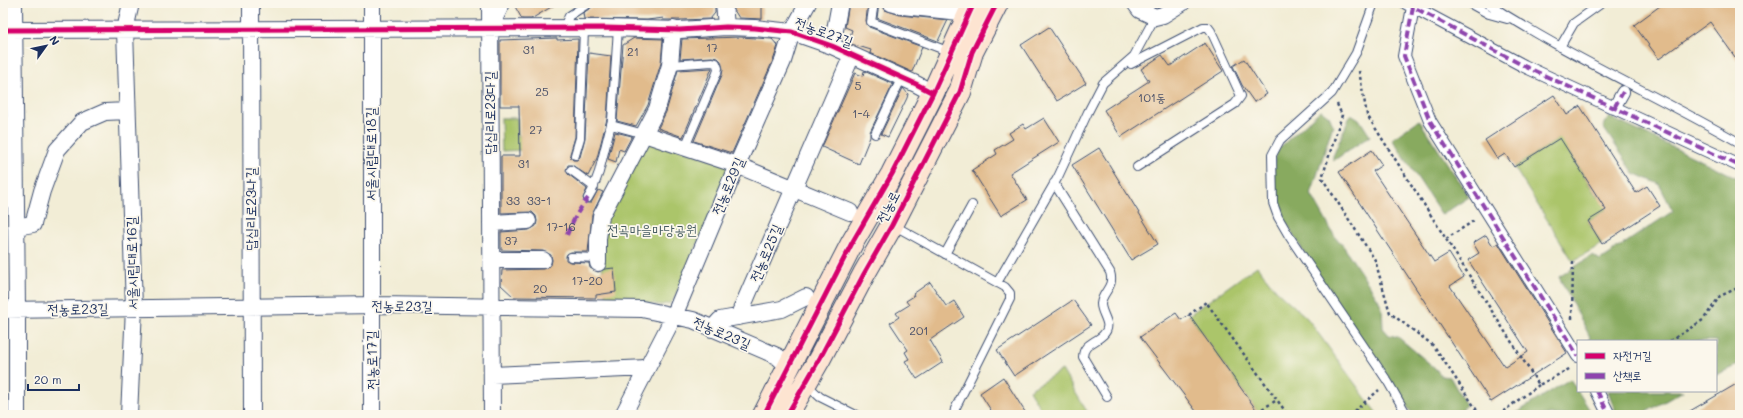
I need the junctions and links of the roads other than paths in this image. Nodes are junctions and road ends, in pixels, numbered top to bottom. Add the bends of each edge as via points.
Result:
1 (14, 3) edge
2 (131, 3) edge
3 (251, 3) edge
4 (372, 3) edge
5 (490, 3) edge
6 (502, 3) edge
7 (589, 3) edge
8 (724, 3) edge
9 (808, 3) edge
10 (840, 3) edge
11 (874, 3) edge
12 (891, 3) edge
13 (996, 3) edge
14 (1135, 3) edge
15 (1182, 3) edge
16 (1374, 3) edge
17 (1469, 3) edge
18 (1487, 3) edge
19 (1496, 3) edge
20 (1602, 3) edge
21 (1410, 5) edge
22 (972, 8) edge
23 (1155, 17) junction
24 (1516, 22) junction
25 (726, 27) junction
26 (618, 28) junction
27 (490, 29) junction
28 (563, 29) junction
29 (584, 29) junction
30 (673, 29) junction
31 (9, 30) edge
32 (125, 30) junction
33 (371, 30) junction
34 (251, 31) junction
35 (792, 32) junction
36 (832, 46) junction
37 (1560, 47) junction
38 (950, 52) junction
39 (852, 55) junction
40 (670, 65) junction
41 (1120, 70) junction
42 (902, 77) junction
43 (1623, 92) dead end
44 (933, 93) junction
45 (1614, 108) junction
46 (128, 111) junction
47 (611, 125) junction
48 (644, 134) junction
49 (875, 134) dead end
50 (1740, 143) edge
51 (685, 147) junction
52 (575, 155) dead end
53 (737, 165) junction
54 (1740, 166) edge
55 (1137, 167) dead end
56 (571, 170) dead end
57 (1054, 183) junction
58 (594, 187) junction
59 (794, 188) junction
60 (588, 198) dead end
61 (972, 205) dead end
62 (860, 213) junction
63 (528, 221) dead end
64 (491, 223) junction
65 (892, 225) junction
66 (16, 228) junction
67 (17, 251) junction
68 (945, 254) junction
69 (571, 256) dead end
70 (491, 260) junction
71 (543, 260) dead end
72 (598, 260) joint
73 (3, 266) edge
74 (997, 283) junction
75 (806, 297) dead end
76 (371, 305) junction
77 (251, 306) junction
78 (134, 308) junction
79 (492, 308) junction
80 (10, 309) edge
81 (674, 316) junction
82 (738, 317) junction
83 (712, 329) junction
84 (1577, 355) edge
85 (647, 368) junction
86 (492, 375) junction
87 (797, 375) junction
88 (1598, 392) edge
89 (1107, 397) dead end
90 (17, 415) edge
91 (129, 415) edge
92 (252, 415) edge
93 (372, 415) edge
94 (492, 415) edge
95 (623, 415) edge
96 (764, 415) edge
97 (786, 415) edge
98 (856, 415) edge
99 (954, 415) edge
100 (1407, 415) edge
101 (1609, 415) edge

1 - 31 street
2 - 32 street, 서울시립대로16길
3 - 34 street, 답십리로23나길
4 - 33 street, 서울시립대로18길
5 - 27 street, 답십리로23다길
6 - 27 street
7 - 28 lane via 569,16
8 - 25 street
9 - 35 street, 전농로29길
10 - 36 street, 전농로27길
11 - 38 lane via 872,22
12 - 22 street, 전농로 via 902,6
13 - 65 main road, 전농로 via 972,52 960,92
14 - 23 street via 1140,10
15 - 23 street via 1164,15
16 - 100 lane via 1356,53 1332,93 1280,140 1272,155 1274,203 1278,217 1289,236 1388,382
17 - 24 lane via 1489,14
18 - 24 lane
19 - 24 lane
20 - 37 lane via 1574,23
21 - 45 street via 1524,66
21 - 84 street via 1404,56 1430,121
22 - 38 main road, 전농로
23 - 41 lane via 1137,52
24 - 37 lane
25 - 30 street, 전농로27길
25 - 35 street, 전농로27길
26 - 29 street, 전농로27길
26 - 30 street, 전농로27길
26 - 47 lane
27 - 28 street, 전농로27길
27 - 33 street, 전농로27길
27 - 64 street, 답십리로23다길
28 - 29 street, 전농로27길
29 - 52 lane via 580,138
30 - 40 street
31 - 32 street, 전농로27길
31 - 66 street
32 - 34 street, 전농로27길
32 - 46 street, 서울시립대로16길
33 - 34 street, 전농로27길
33 - 76 street, 서울시립대로18길
34 - 77 street, 답십리로23나길
35 - 36 street, 전농로27길
35 - 53 street, 전농로29길 via 783,61
36 - 39 street, 전농로27길
37 - 50 lane
38 - 44 main road, 전농로
39 - 42 street, 전농로27길
39 - 59 street, 전농로27길
40 - 48 street via 657,109
40 - 51 lane via 712,62 718,66
41 - 55 lane via 1198,29 1208,27 1241,96 1235,104
41 - 57 lane via 1103,83
42 - 44 street, 전농로27길
42 - 49 lane
43 - 45 street
44 - 62 main road, 전농로
45 - 54 street
46 - 66 street via 105,112 82,122 57,150 33,224
46 - 78 street, 서울시립대로16길
47 - 48 lane
47 - 58 lane
48 - 51 street
48 - 72 street via 601,216
51 - 53 street
53 - 59 street
53 - 81 street, 전농로29길
56 - 58 lane
57 - 74 lane
57 - 89 lane via 1112,278 1111,285 1101,302 1108,326 1104,335 1083,352 1083,357
58 - 60 lane
59 - 62 street
59 - 82 street, 전농로25길
61 - 68 lane
62 - 65 main road
62 - 87 main road, 전농로 via 852,243
63 - 64 street
64 - 70 street, 답십리로23다길
65 - 68 lane
65 - 87 main road, 전농로
66 - 67 street
67 - 73 street
67 - 80 street
68 - 74 lane
69 - 72 lane
70 - 71 street
70 - 79 street, 답십리로23다길
74 - 99 lane via 1008,289 1010,298
75 - 82 street via 782,309
76 - 77 street, 전농로23길
76 - 79 street, 전농로23길
76 - 93 street, 전농로17길
77 - 78 street, 전농로23길
77 - 92 street, 답십리로23나길
78 - 80 street, 전농로23길
78 - 91 street, 서울시립대로16길
79 - 81 street, 전농로23길 via 642,309
79 - 86 street, 답십리로23다길
80 - 90 street
81 - 83 street, 전농로23길 via 693,320
81 - 85 street, 전농로29길
82 - 83 street via 720,320
83 - 87 street, 전농로23길 via 777,356
85 - 86 street
85 - 95 street, 전농로29길
86 - 94 street, 답십리로23다길
87 - 96 main road, 전농로
87 - 97 main road, 전농로
87 - 98 lane via 820,397
88 - 101 street

